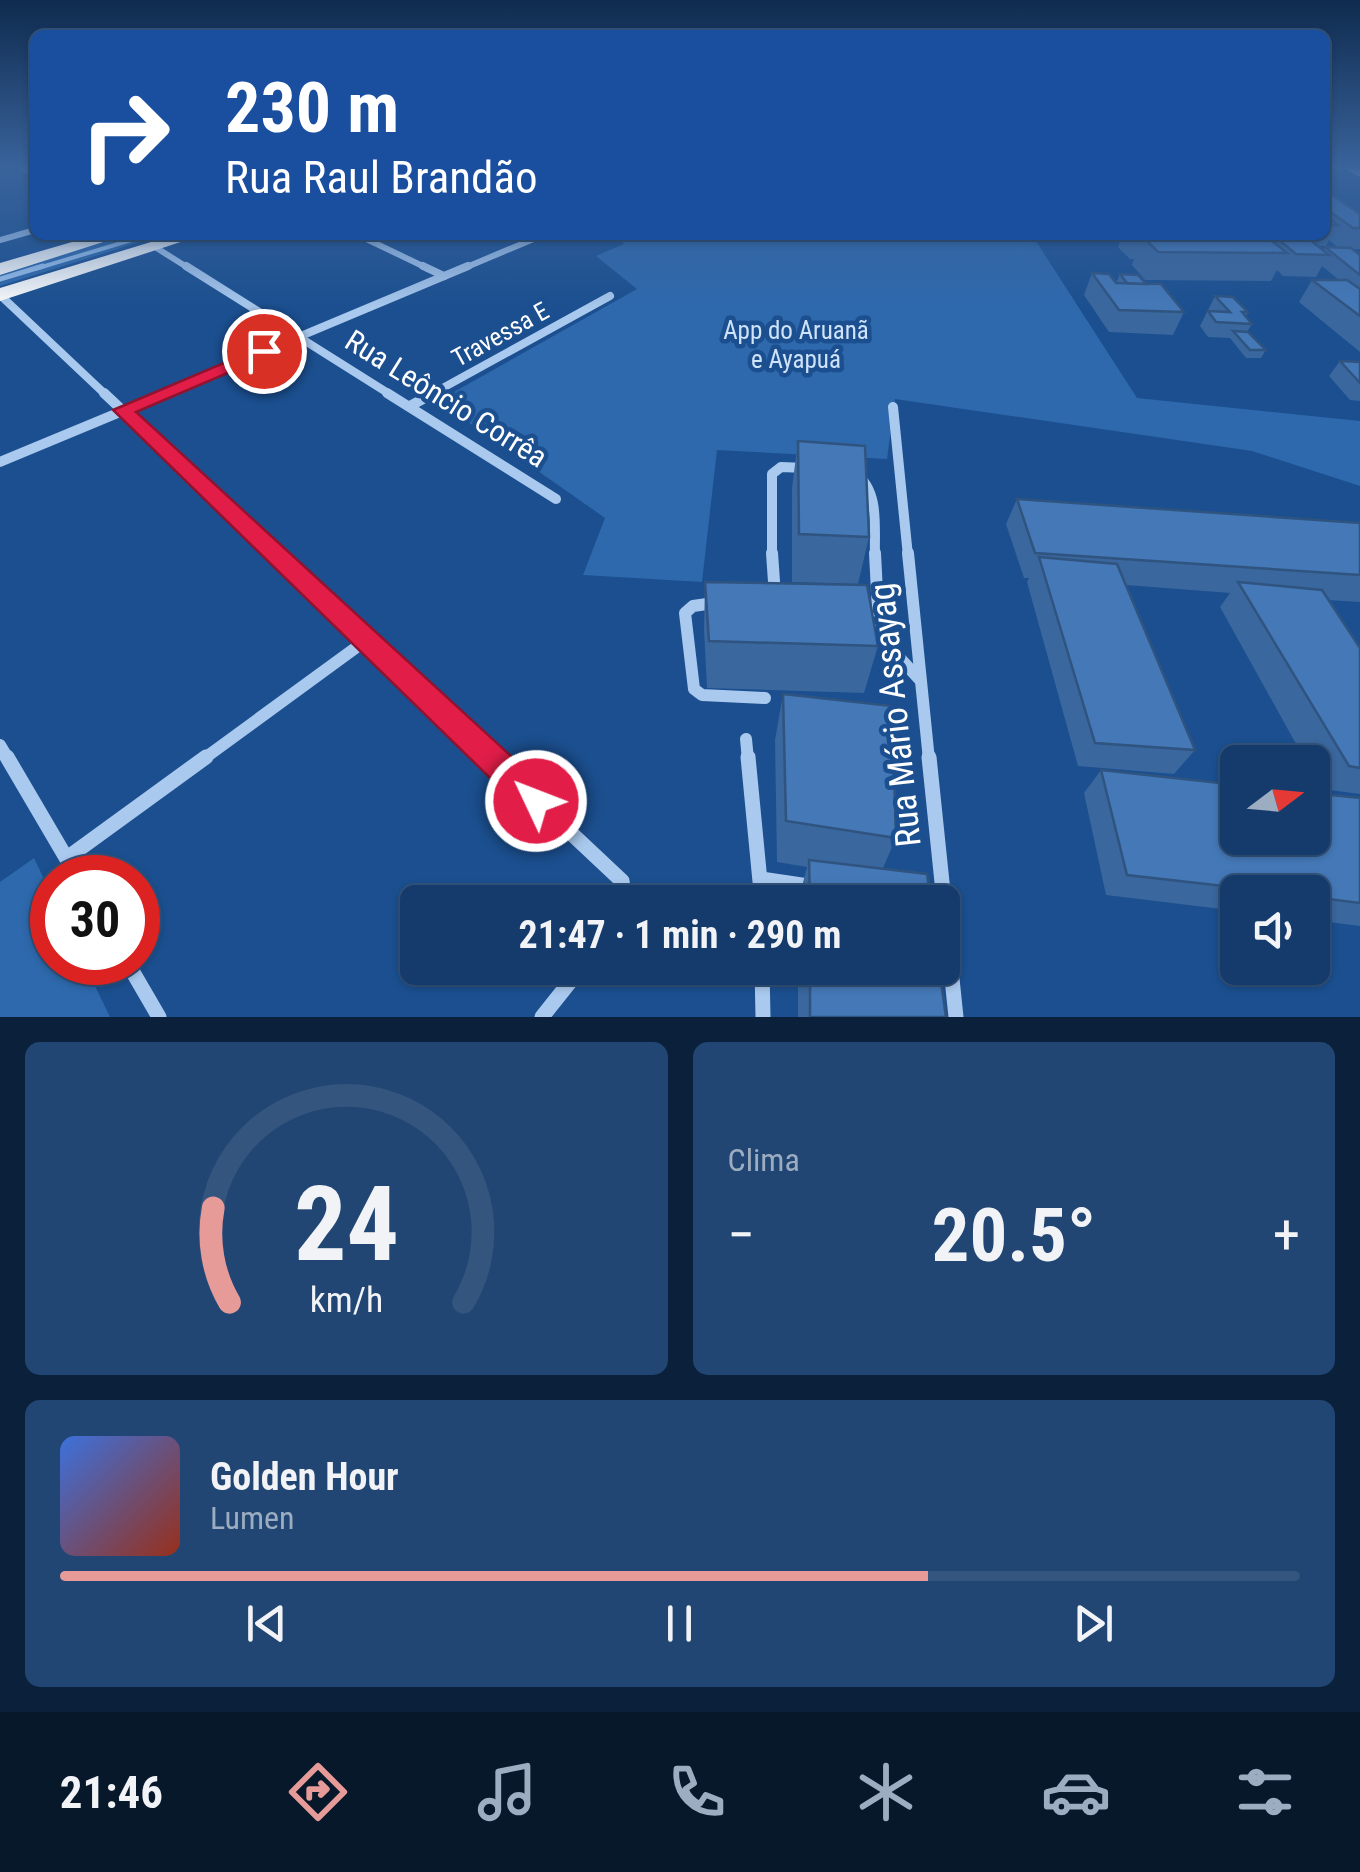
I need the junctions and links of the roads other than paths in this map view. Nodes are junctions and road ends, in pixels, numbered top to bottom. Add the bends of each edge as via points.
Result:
1 (30, 231) edge
2 (0, 240) edge
3 (99, 240) edge
4 (168, 240) edge
5 (177, 240) edge
6 (368, 240) edge
7 (531, 240) edge
8 (0, 269) edge
9 (444, 276) junction
10 (0, 295) edge
11 (610, 296) dead end
12 (300, 336) junction
13 (410, 406) junction
14 (893, 407) dead end
15 (122, 410) junction
16 (0, 462) edge
17 (822, 470) edge
18 (839, 472) edge
19 (556, 500) dead end
20 (792, 601) edge
21 (758, 602) edge
22 (776, 602) junction
23 (724, 603) edge
24 (848, 610) edge
25 (880, 632) junction
26 (365, 640) junction
27 (922, 682) junction
28 (765, 698) dead end
29 (746, 739) dead end
30 (0, 745) edge
31 (65, 855) edge
32 (71, 855) edge
33 (762, 879) junction
34 (623, 885) edge
35 (762, 885) edge
36 (802, 885) edge
37 (140, 985) edge
38 (567, 985) edge
39 (762, 985) edge
40 (159, 1017) edge
41 (542, 1017) edge
42 (763, 1017) edge
43 (956, 1017) edge

1 - 2 street
3 - 8 highway
4 - 10 highway
5 - 12 street, Rua Leôncio Corrêa
6 - 9 street
7 - 9 street
9 - 12 street
10 - 15 street
11 - 13 street, Travessa E
12 - 13 street, Rua Leôncio Corrêa
12 - 15 street
13 - 19 street, Rua Leôncio Corrêa
14 - 27 street, Rua Mário Assayag
15 - 16 street
15 - 26 street
17 - 22 street via 789,466 772,474
18 - 25 street via 856,474 872,493
20 - 22 street
21 - 22 street
23 - 28 street via 685,613 694,688
24 - 25 street
25 - 27 street
26 - 32 street
26 - 34 street
27 - 43 street, Rua Mário Assayag
29 - 33 street
30 - 31 street
33 - 35 street
33 - 36 street
37 - 40 street
38 - 41 street
39 - 42 street

